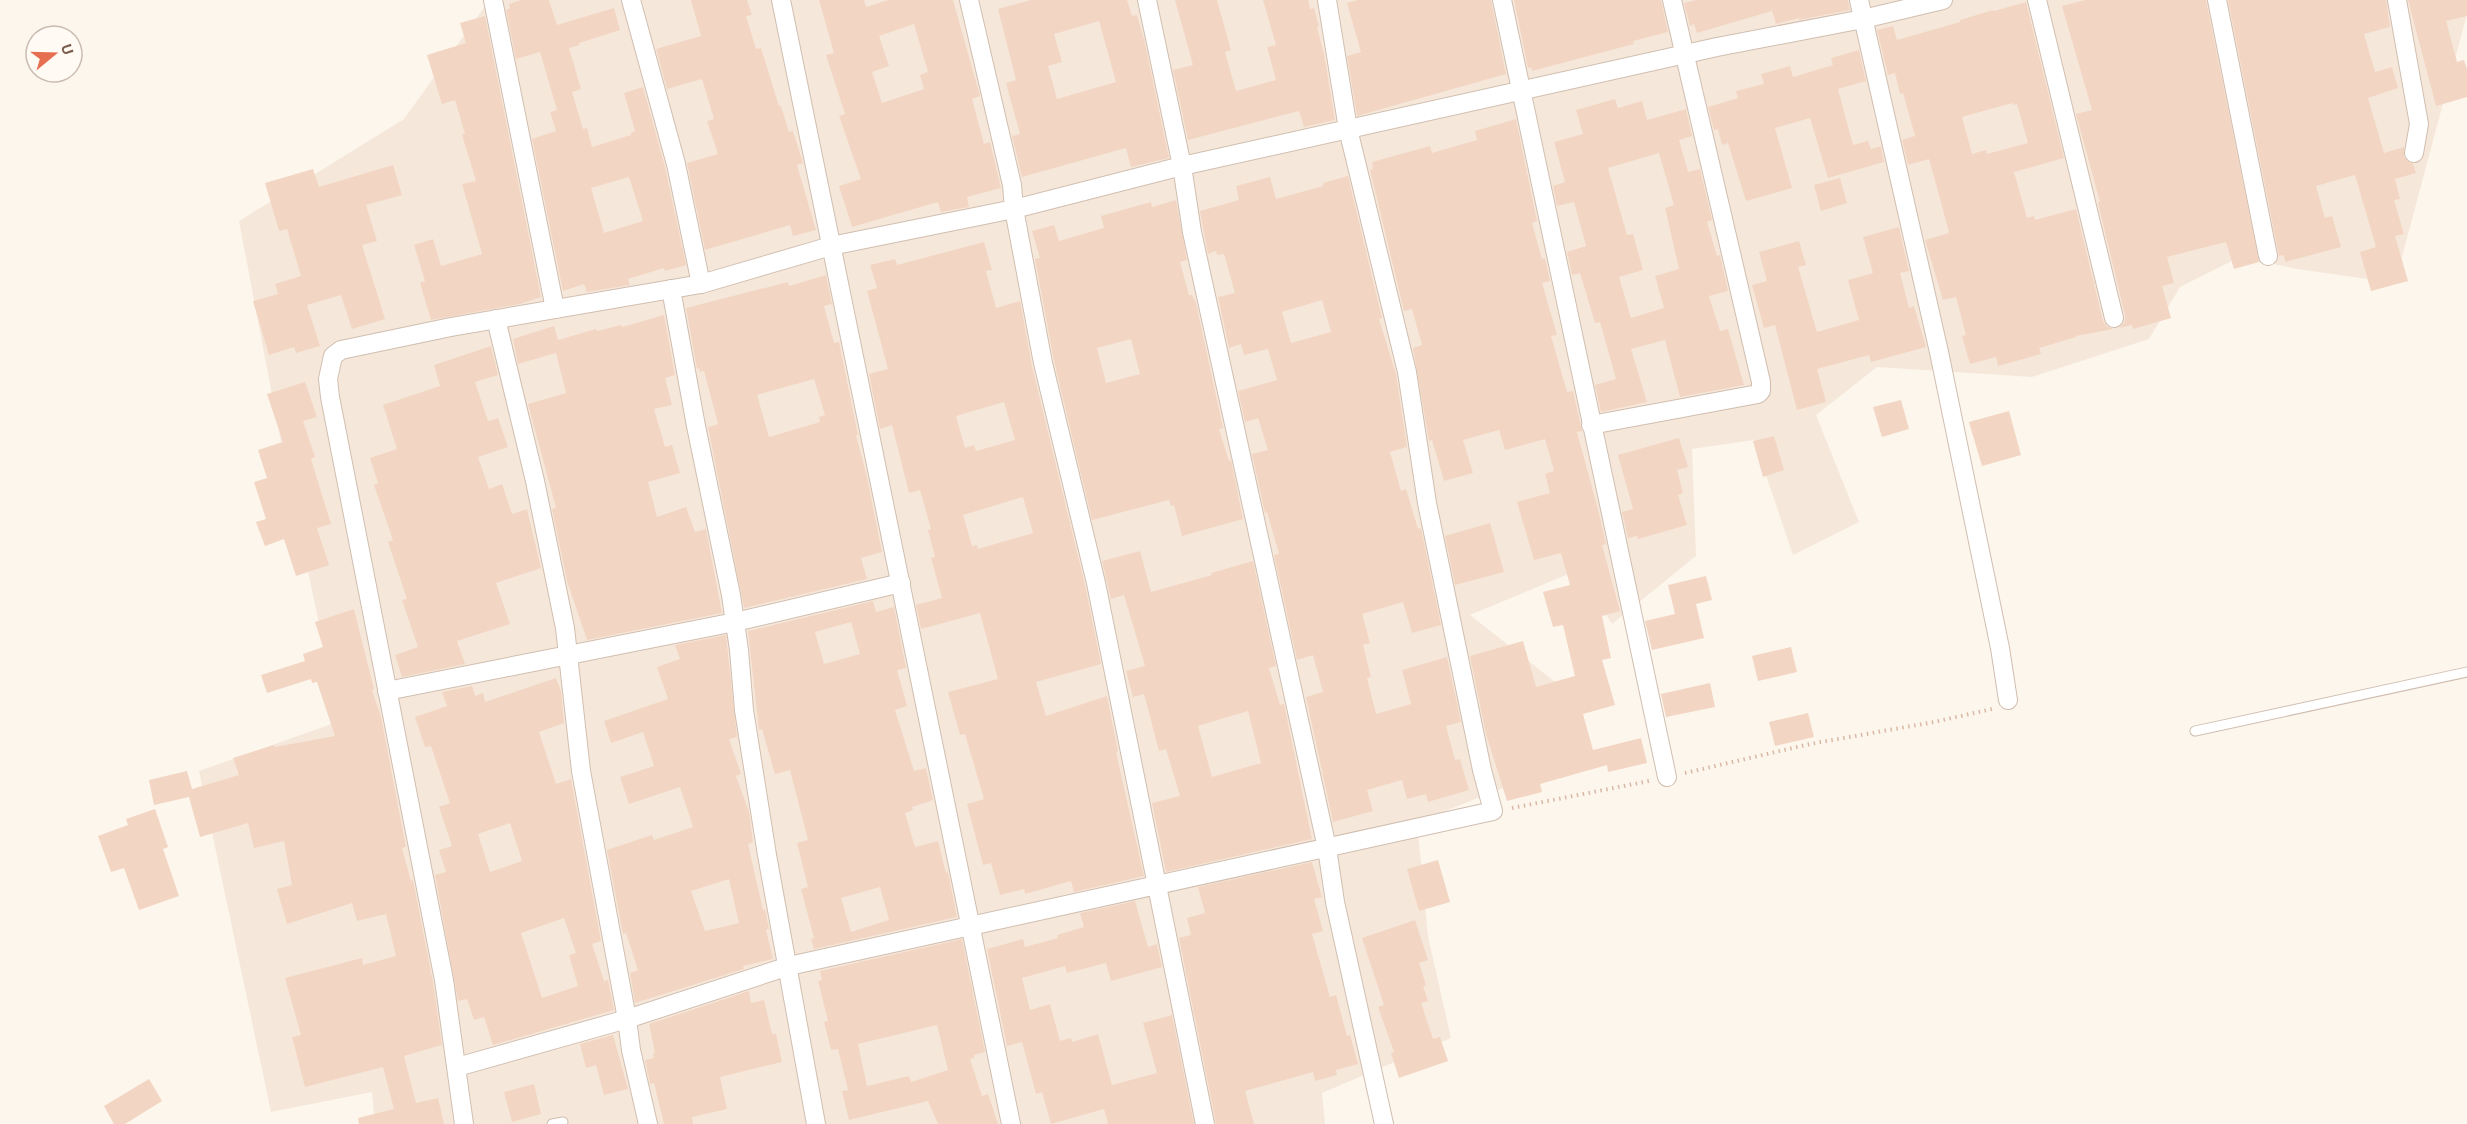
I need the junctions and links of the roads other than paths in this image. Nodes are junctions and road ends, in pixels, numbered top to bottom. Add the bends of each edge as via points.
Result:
1 (493, 0) edge
2 (631, 0) edge
3 (781, 0) edge
4 (969, 0) edge
5 (1147, 0) edge
6 (1327, 0) edge
7 (1502, 0) edge
8 (1672, 0) edge
9 (1859, 0) edge
10 (1943, 0) edge
11 (2037, 0) edge
12 (2217, 0) edge
13 (2397, 0) edge
14 (1863, 19) junction
15 (1684, 54) junction
16 (1520, 91) junction
17 (1348, 129) junction
18 (2414, 153) dead end
19 (1182, 166) junction
20 (1014, 209) junction
21 (831, 246) junction
22 (2268, 256) dead end
23 (700, 284) junction
24 (671, 289) junction
25 (555, 309) junction
26 (2114, 318) dead end
27 (496, 320) junction
28 (1591, 425) junction
29 (901, 583) junction
30 (735, 622) junction
31 (570, 654) junction
32 (2467, 672) edge
33 (387, 691) junction
34 (2008, 700) road end
35 (2195, 731) dead end
36 (1667, 777) road end
37 (1327, 848) junction
38 (1157, 886) junction
39 (972, 925) junction
40 (789, 966) junction
41 (627, 1019) junction
42 (457, 1067) junction
43 (563, 1122) dead end
44 (464, 1124) edge
45 (552, 1124) edge
46 (648, 1124) edge
47 (816, 1124) edge
48 (1011, 1124) edge
49 (1205, 1124) edge
50 (1384, 1124) edge

1 - 25 street
2 - 23 street via 676,164
3 - 21 street
4 - 20 street via 1012,185
5 - 19 street
6 - 17 street
7 - 16 street
8 - 15 street
9 - 14 street
10 - 14 street
11 - 26 street
12 - 22 street
13 - 18 street via 2419,124
14 - 15 street
14 - 34 street via 1942,364
15 - 16 street
15 - 28 street via 1761,391
16 - 17 street
16 - 28 street
17 - 19 street
17 - 37 street via 1407,372 1427,503 1493,811
19 - 20 street
19 - 37 street via 1196,253
20 - 21 street
20 - 38 street via 1043,363 1096,583
21 - 23 street
21 - 29 street
23 - 24 street
24 - 25 street
24 - 30 street
25 - 27 street
27 - 31 street via 535,480
27 - 33 street via 341,350 329,364 330,398
28 - 36 street
29 - 30 street
29 - 39 street
30 - 31 street
30 - 40 street via 744,710
31 - 33 street
31 - 41 street via 581,771
32 - 35 lane
33 - 42 street via 442,968
37 - 38 street
37 - 50 street via 1335,902
38 - 39 street
38 - 49 street
39 - 40 street
39 - 48 street
40 - 41 street
40 - 47 street
41 - 42 street
41 - 46 street
42 - 44 street
43 - 45 lane

